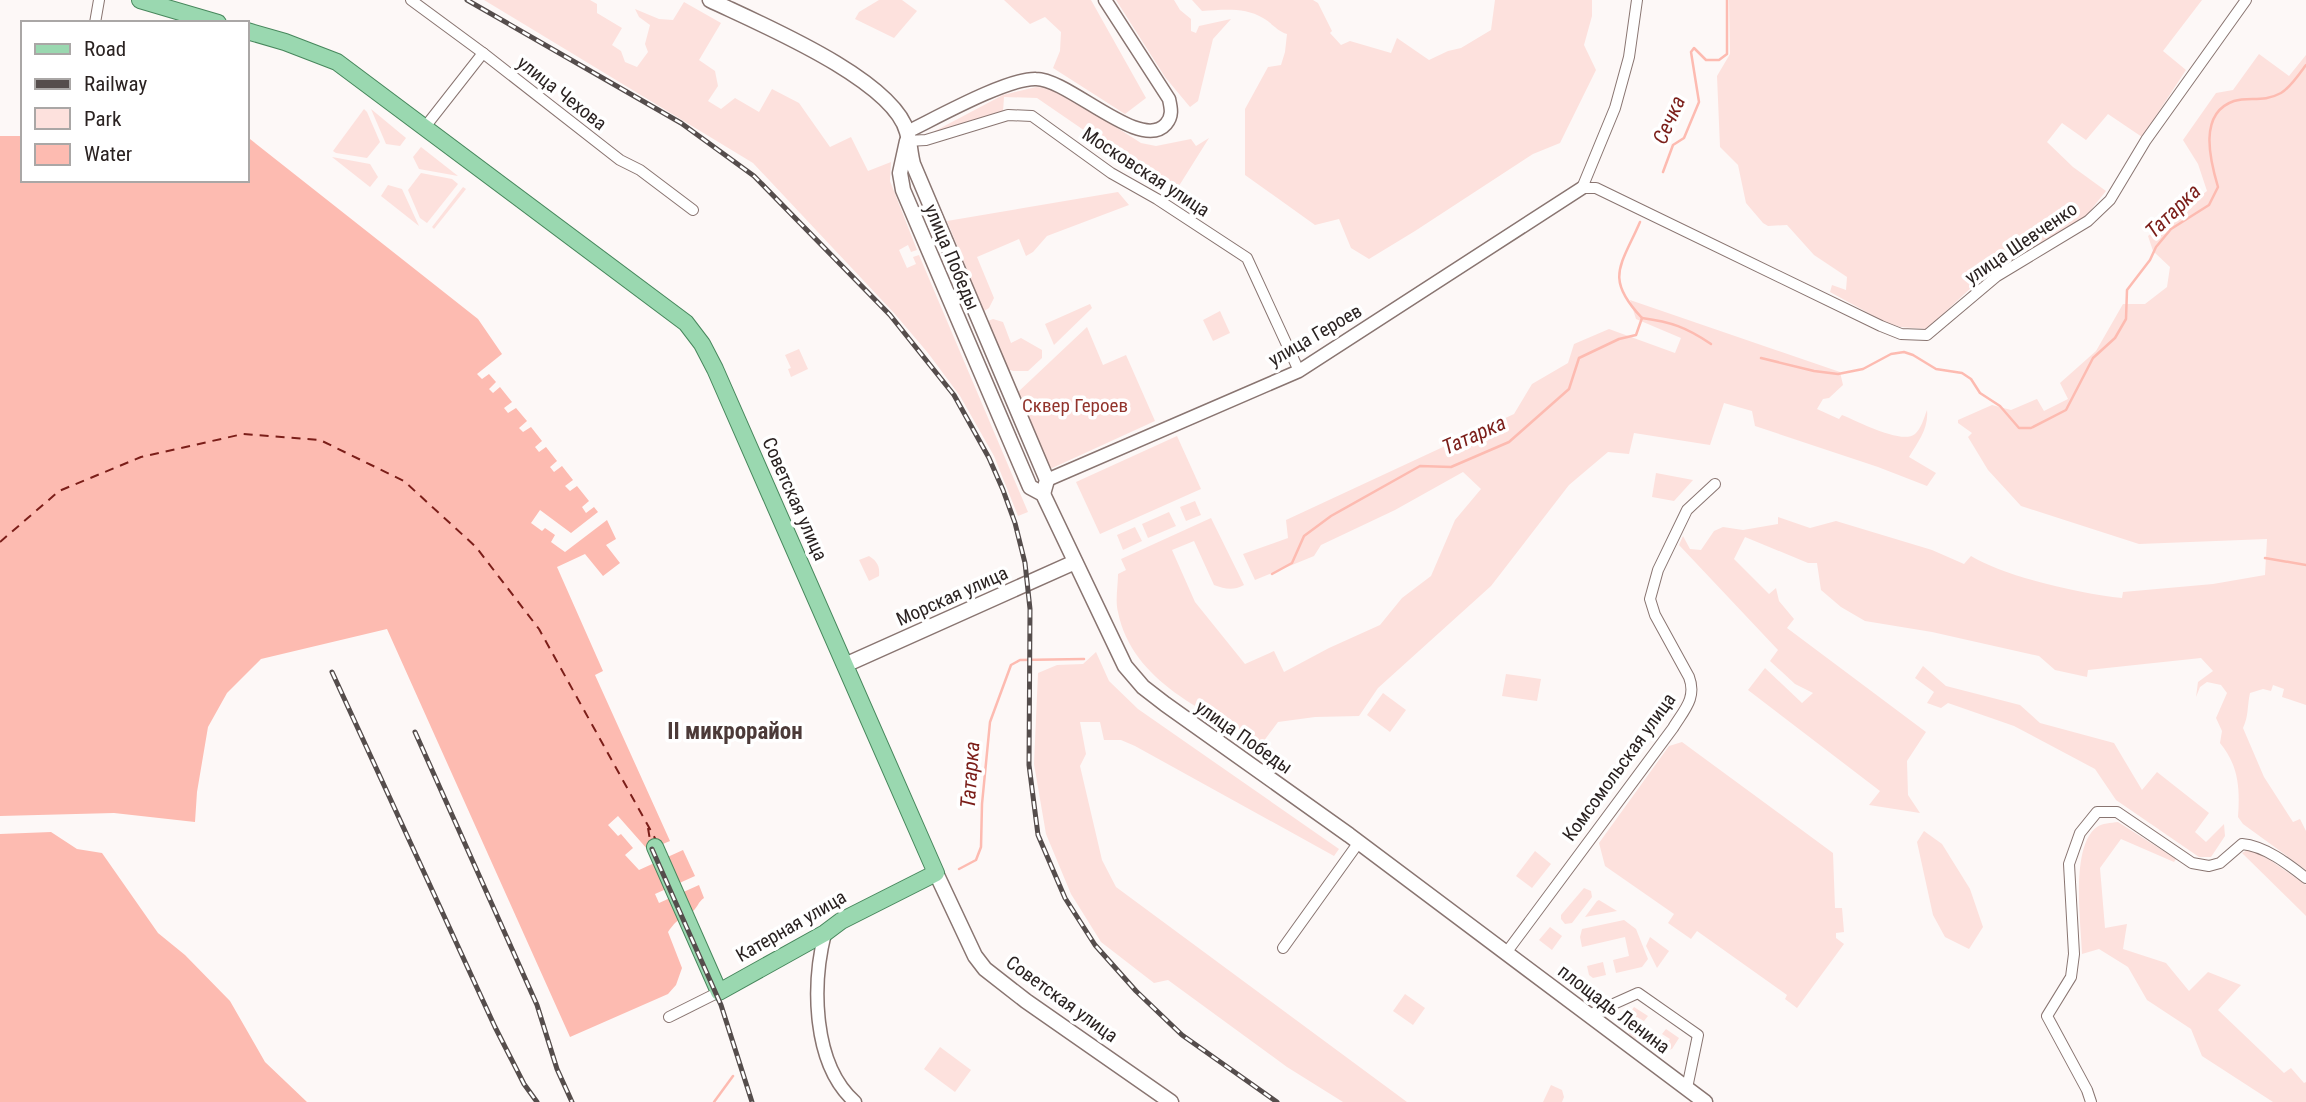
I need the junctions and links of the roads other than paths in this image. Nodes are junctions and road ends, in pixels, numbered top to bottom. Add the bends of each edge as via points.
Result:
1 (99, 0) edge
2 (140, 0) edge
3 (411, 0) edge
4 (710, 0) edge
5 (1105, 0) edge
6 (1637, 0) edge
7 (2246, 0) edge
8 (95, 21) edge
9 (211, 21) edge
10 (248, 31) edge
11 (483, 52) junction
12 (425, 127) junction
13 (907, 137) junction
14 (1582, 188) junction
15 (693, 210) dead end
16 (1299, 371) junction
17 (1715, 484) dead end
18 (1045, 487) junction
19 (1075, 562) junction
20 (845, 664) junction
21 (1359, 842) junction
22 (655, 847) dead end
23 (936, 873) junction
24 (2306, 878) edge
25 (825, 933) junction
26 (1283, 948) dead end
27 (1503, 950) junction
28 (719, 992) junction
29 (1589, 1016) junction
30 (669, 1017) dead end
31 (1687, 1088) junction
32 (855, 1102) edge
33 (1171, 1102) edge
34 (1705, 1102) edge
35 (2091, 1102) edge

1 - 8 street
2 - 9 main road
3 - 11 street, улица Чехова
4 - 13 main road via 849,71 886,100
5 - 13 street via 1169,99 1170,120 1163,128 1153,132 1134,127 1038,78 1007,85
6 - 14 street via 1629,57 1615,108
7 - 14 street, улица Шевченко via 2146,140 2110,200 2088,220 1977,291 1927,335 1901,334 1881,326 1596,188
10 - 12 main road, Советская улица via 337,62
11 - 12 street
11 - 15 street, улица Чехова via 620,160
12 - 20 main road, Советская улица via 686,323 702,344
13 - 16 street, Московская улица via 926,140 1008,115 1032,116 1111,173 1247,258
13 - 18 main road, улица Победы via 900,173 903,190 1030,487
14 - 16 street, улица Героев
16 - 18 street, улица Героев
17 - 27 street, Комсомольская улица via 1687,510 1658,570 1650,599 1689,677 1690,699
18 - 19 main road, улица Победы
19 - 20 main road, Морская улица
19 - 21 main road, улица Победы via 1125,666 1143,687
20 - 23 main road, Советская улица
21 - 26 street
21 - 27 main road, улица Победы
22 - 28 main road
23 - 25 main road, Катерная улица
23 - 33 main road, Советская улица via 985,969
24 - 35 street via 2252,845 2242,844 2220,863 2192,863 2117,812 2097,812 2080,834 2069,864 2071,977 2047,1016
25 - 28 main road, Катерная улица
25 - 32 street via 817,979 820,1035 834,1075
27 - 29 main road, площадь Ленина
28 - 30 street, Катерная улица
29 - 31 main road, площадь Ленина
29 - 31 street via 1638,993 1698,1035
31 - 34 main road, площадь Ленина

